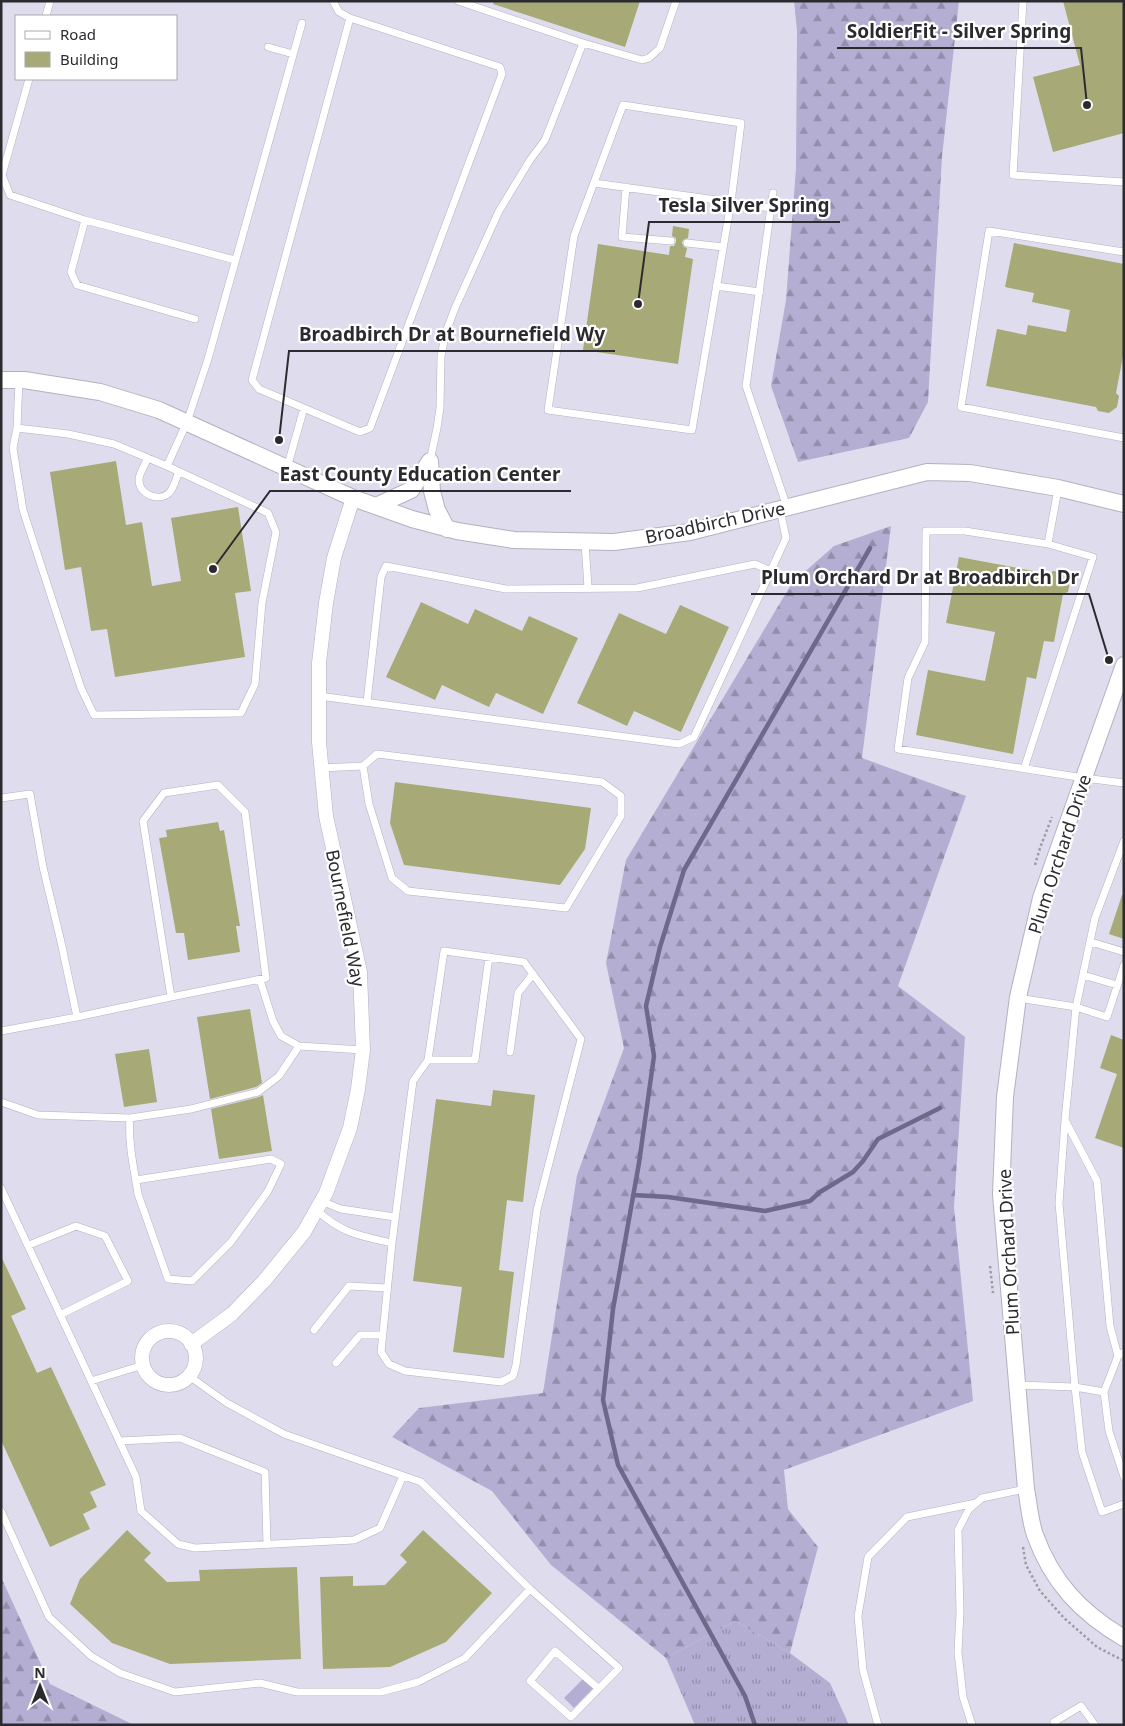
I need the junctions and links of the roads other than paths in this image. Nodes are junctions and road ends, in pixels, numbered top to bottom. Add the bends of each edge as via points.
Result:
1 (50, 1) edge
2 (333, 1) edge
3 (458, 1) edge
4 (676, 1) edge
5 (1023, 1) edge
6 (46, 15) edge
7 (350, 18) junction
8 (302, 22) dead end
9 (583, 43) junction
10 (268, 47) dead end
11 (293, 54) junction
12 (29, 80) edge
13 (1124, 182) edge
14 (594, 183) junction
15 (626, 187) junction
16 (773, 193) dead end
17 (731, 202) junction
18 (771, 208) junction
19 (85, 220) junction
20 (671, 241) dead end
21 (687, 243) dead end
22 (723, 246) junction
23 (1124, 252) edge
24 (236, 260) junction
25 (716, 286) junction
26 (760, 292) junction
27 (195, 319) dead end
28 (1, 380) edge
29 (19, 380) junction
30 (304, 408) junction
31 (187, 422) junction
32 (17, 428) junction
33 (1124, 438) edge
34 (148, 458) junction
35 (430, 460) junction
36 (167, 466) junction
37 (287, 468) junction
38 (179, 472) junction
39 (1058, 488) junction
40 (1124, 495) edge
41 (1092, 496) junction
42 (353, 498) junction
43 (1124, 504) edge
44 (376, 506) junction
45 (784, 508) junction
46 (447, 528) junction
47 (585, 542) junction
48 (1048, 544) junction
49 (771, 571) junction
50 (588, 588) junction
51 (1124, 666) edge
52 (319, 696) junction
53 (367, 702) junction
54 (363, 766) junction
55 (321, 768) junction
56 (1024, 769) junction
57 (1084, 778) junction
58 (1124, 783) edge
59 (1, 798) edge
60 (1124, 841) edge
61 (1091, 942) junction
62 (1124, 952) edge
63 (489, 957) junction
64 (1124, 965) edge
65 (533, 974) junction
66 (1083, 976) junction
67 (260, 980) junction
68 (1117, 985) junction
69 (171, 998) junction
70 (1018, 998) junction
71 (1076, 1007) junction
72 (77, 1016) junction
73 (1, 1031) edge
74 (299, 1046) junction
75 (363, 1050) junction
76 (510, 1052) dead end
77 (428, 1060) junction
78 (1, 1102) edge
79 (130, 1118) junction
80 (1065, 1120) junction
81 (136, 1180) junction
82 (1, 1188) edge
83 (319, 1206) junction
84 (395, 1217) junction
85 (392, 1243) junction
86 (29, 1245) junction
87 (388, 1288) junction
88 (60, 1315) junction
89 (314, 1330) dead end
90 (382, 1335) junction
91 (191, 1344) junction
92 (1121, 1354) edge
93 (336, 1364) dead end
94 (142, 1365) junction
95 (189, 1376) junction
96 (91, 1381) junction
97 (1017, 1385) junction
98 (1074, 1387) junction
99 (1104, 1392) junction
100 (119, 1441) junction
101 (403, 1476) junction
102 (1124, 1477) edge
103 (1026, 1489) junction
104 (976, 1503) junction
105 (1124, 1504) edge
106 (1, 1511) edge
107 (267, 1545) junction
108 (530, 1589) junction
109 (1124, 1638) edge
110 (598, 1688) junction
111 (878, 1725) edge
112 (972, 1725) edge
113 (1056, 1725) edge
114 (1095, 1725) edge

1 - 6 lane
2 - 7 lane via 338,12
3 - 9 lane
4 - 9 lane via 660,48 649,58 632,58
5 - 13 lane via 1014,175
7 - 30 lane via 252,380 259,389
7 - 30 lane via 500,67 502,74 370,428 360,432
8 - 11 lane
9 - 35 lane via 545,140 499,211 446,332 441,356 440,408
10 - 11 lane
11 - 24 lane
12 - 19 lane via 2,176 10,195
14 - 15 lane
14 - 17 lane via 623,105 741,123
14 - 25 lane via 574,236 548,410 692,430
15 - 17 lane
15 - 20 lane via 622,237
16 - 18 lane
17 - 18 lane
17 - 22 lane
18 - 26 lane
19 - 24 lane
19 - 27 lane via 71,272 77,285
21 - 22 lane
22 - 25 lane
23 - 33 lane via 989,231 961,407
24 - 31 lane
25 - 26 lane
26 - 45 lane via 746,386
28 - 29 street, Broadbirch Drive
29 - 31 street, Broadbirch Drive via 100,392
29 - 32 lane
30 - 37 lane
31 - 36 lane
31 - 37 street, Broadbirch Drive
32 - 34 lane via 114,444
32 - 38 lane via 13,448 23,510 81,688 94,715 241,713 255,684 262,603 276,532 268,513
34 - 36 lane
34 - 38 lane via 139,480 142,490 152,496 163,497 172,490
35 - 44 street via 411,490
35 - 46 street via 432,491 437,510
36 - 38 lane
37 - 42 street, Broadbirch Drive
39 - 41 street, Broadbirch Drive
39 - 45 street, Broadbirch Drive via 970,473 927,472
39 - 48 lane
40 - 41 street, Broadbirch Drive
41 - 43 street, Broadbirch Drive
42 - 44 street, Broadbirch Drive
42 - 52 street, Bournefield Way via 334,558 326,603
44 - 46 street, Broadbirch Drive
45 - 47 street, Broadbirch Drive via 690,532 614,542
45 - 49 lane via 786,538
46 - 47 street, Broadbirch Drive via 514,540
47 - 50 lane
48 - 56 lane via 1093,557
48 - 56 lane via 965,531 926,531 925,642 908,678 898,749
49 - 50 lane via 756,564 637,588
49 - 53 lane via 694,737 679,744
50 - 53 lane via 506,589 386,566 381,577
51 - 57 street, Plum Orchard Drive
52 - 53 lane
52 - 55 street, Bournefield Way
54 - 54 lane via 377,754 602,782 621,796 621,816 566,908 408,891 392,878 369,804
54 - 55 lane
55 - 75 street, Bournefield Way via 326,816 360,972
56 - 57 lane
57 - 58 lane
57 - 70 street, Plum Orchard Drive via 1041,898
59 - 72 lane via 30,794
60 - 61 lane via 1095,918
61 - 62 lane
61 - 66 lane
63 - 65 lane via 524,962
63 - 77 lane via 474,1060
63 - 77 lane via 444,951
64 - 68 lane
65 - 76 lane via 518,993
65 - 90 lane via 581,1039 537,1210 513,1376 501,1382 405,1371 390,1364 381,1352
66 - 68 lane
66 - 71 lane
67 - 69 lane
67 - 69 lane via 266,978 245,812 218,785 164,793 143,821
67 - 74 lane via 280,1036
68 - 71 lane via 1108,1016
69 - 72 lane
70 - 71 lane
70 - 97 street, Plum Orchard Drive via 1005,1097 1001,1194
71 - 80 lane
72 - 73 lane
74 - 75 lane
74 - 79 lane via 278,1076 258,1092 191,1109
75 - 83 street, Bournefield Way via 350,1128
77 - 84 lane via 413,1080
78 - 79 lane via 38,1115
79 - 81 lane via 129,1136
80 - 92 lane via 1097,1181 1110,1326
80 - 98 lane via 1059,1203
81 - 81 lane via 168,1280 192,1281 231,1242 268,1191 280,1164 271,1159
82 - 86 lane
83 - 84 lane
83 - 85 lane via 332,1224 351,1234
83 - 91 street, Bournefield Way via 304,1232 264,1281 232,1314
84 - 85 lane
85 - 87 lane
86 - 88 lane
86 - 88 lane via 76,1226 105,1236 128,1281
87 - 89 lane via 349,1286
87 - 90 lane
88 - 96 lane
90 - 93 lane via 360,1335
91 - 94 street via 178,1334 162,1332 148,1342
91 - 95 street via 195,1360
92 - 99 lane
94 - 95 street via 151,1379 167,1385
94 - 96 lane
95 - 101 lane via 227,1403 284,1434
96 - 100 lane
97 - 98 lane
97 - 103 street, Plum Orchard Drive
98 - 99 lane
98 - 105 lane via 1082,1452 1102,1512
99 - 102 lane via 1109,1431
100 - 107 lane via 136,1476 142,1511 178,1544 195,1548
100 - 107 lane via 180,1438 264,1472
101 - 107 lane via 380,1528 354,1540
101 - 108 lane via 421,1482
103 - 104 lane via 982,1498
103 - 109 street, Plum Orchard Drive via 1035,1534 1052,1572 1066,1593 1108,1629
104 - 111 lane via 907,1517 868,1558 858,1616 863,1670
104 - 112 lane via 958,1530 958,1652 963,1697
106 - 108 lane via 49,1617 91,1656 120,1673 176,1692 260,1684 298,1692 381,1692 418,1682 465,1658
108 - 110 lane via 619,1668
110 - 110 lane via 570,1716 530,1681 556,1651
113 - 114 lane via 1054,1722 1081,1706

